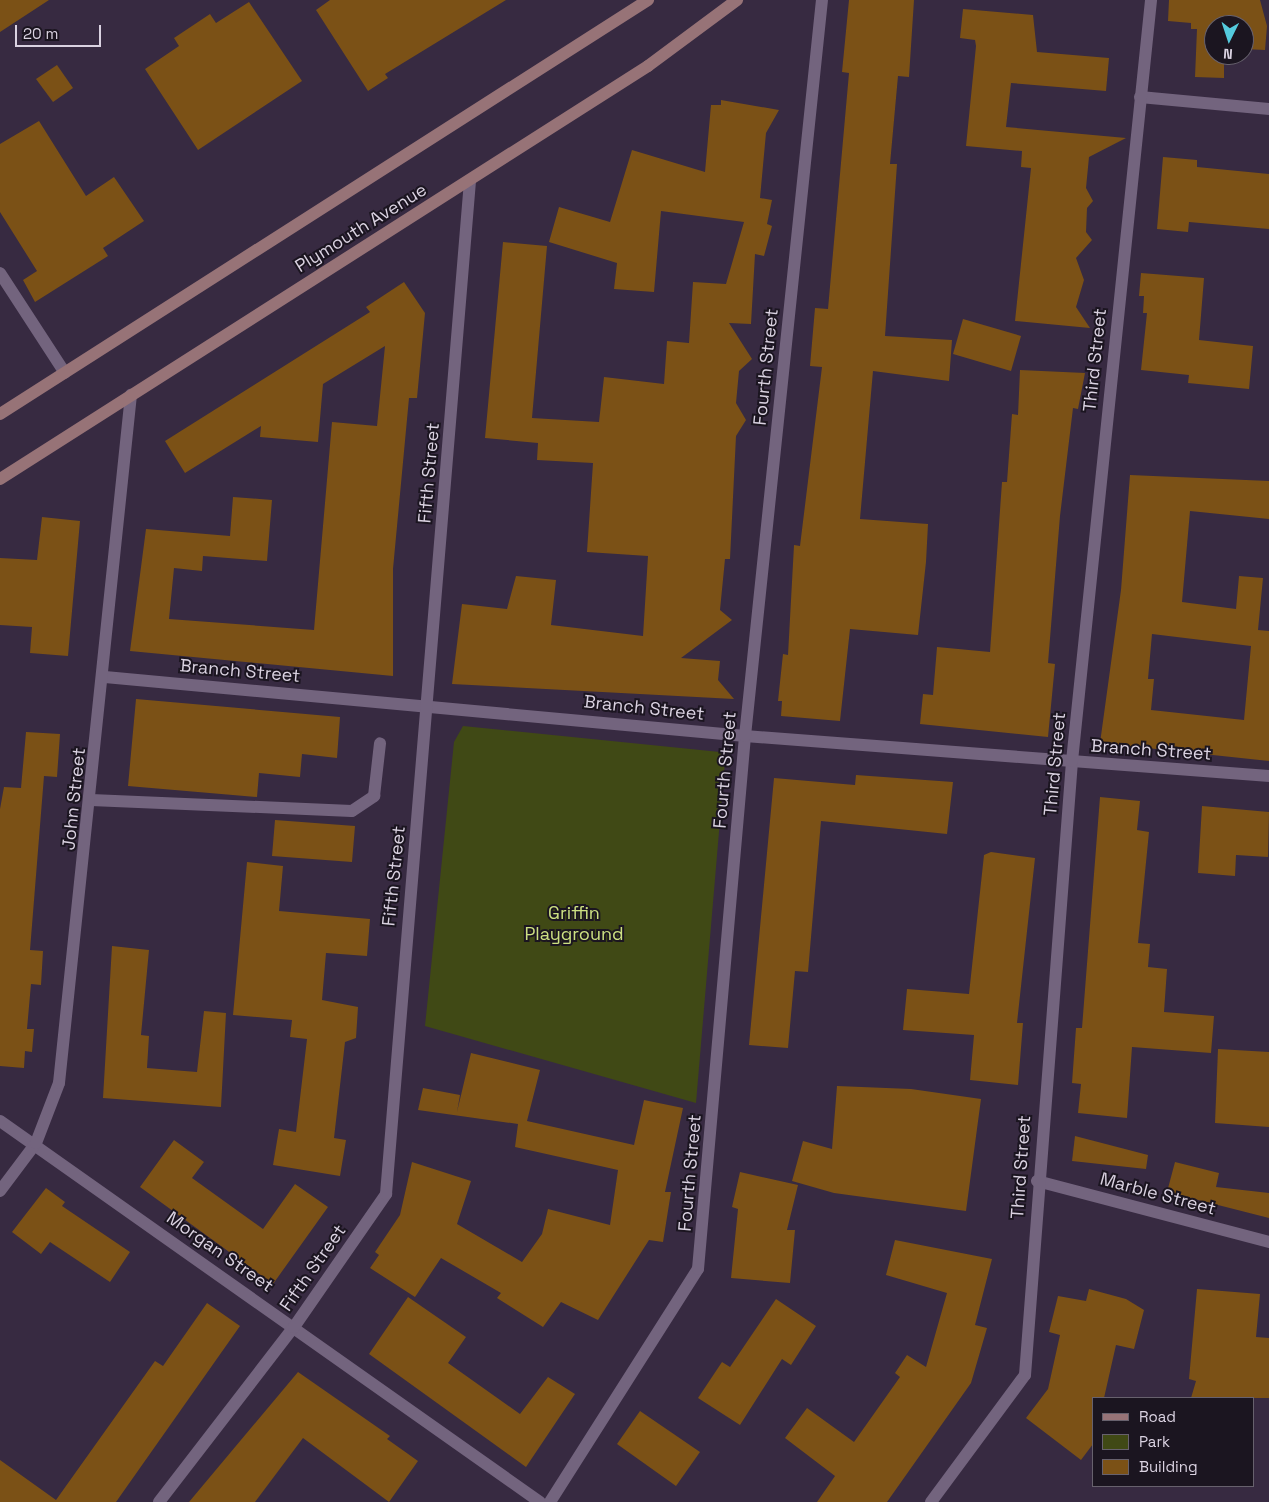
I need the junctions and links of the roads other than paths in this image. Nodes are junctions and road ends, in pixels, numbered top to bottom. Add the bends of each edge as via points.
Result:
1 (648, 0) edge
2 (737, 0) edge
3 (822, 0) edge
4 (1151, 0) edge
5 (1140, 97) junction
6 (1269, 109) edge
7 (470, 180) junction
8 (0, 273) edge
9 (65, 373) junction
10 (131, 395) junction
11 (0, 414) edge
12 (0, 479) edge
13 (105, 676) junction
14 (428, 704) junction
15 (745, 736) junction
16 (380, 743) dead end
17 (1072, 762) junction
18 (1269, 776) edge
19 (91, 800) junction
20 (0, 1120) edge
21 (36, 1143) junction
22 (1037, 1181) junction
23 (0, 1191) edge
24 (1269, 1242) edge
25 (294, 1327) junction
26 (159, 1502) edge
27 (540, 1502) edge
28 (550, 1502) edge
29 (931, 1502) edge

1 - 9 main road, Plymouth Avenue
2 - 7 main road, Plymouth Avenue via 682,43
3 - 15 street, Fourth Street
4 - 5 street, Third Street
5 - 6 street
5 - 17 street, Third Street
7 - 10 main road, Plymouth Avenue
7 - 14 street, Fifth Street
8 - 9 street
9 - 11 main road, Plymouth Avenue
10 - 12 main road, Plymouth Avenue
10 - 13 street, John Street
13 - 14 street, Branch Street
13 - 19 street, John Street
14 - 15 street, Branch Street
14 - 25 street, Fifth Street via 386,1194
15 - 17 street, Branch Street
15 - 28 street, Fourth Street via 698,1269
16 - 19 street via 374,796 352,811
17 - 18 street, Branch Street
17 - 22 street, Third Street
19 - 21 street, John Street via 59,1083
20 - 21 street, Morgan Street
21 - 23 street, John Street
21 - 25 street, Morgan Street
22 - 24 street, Marble Street
22 - 29 street, Third Street via 1024,1375
25 - 26 street, Fifth Street
25 - 27 street, Morgan Street

